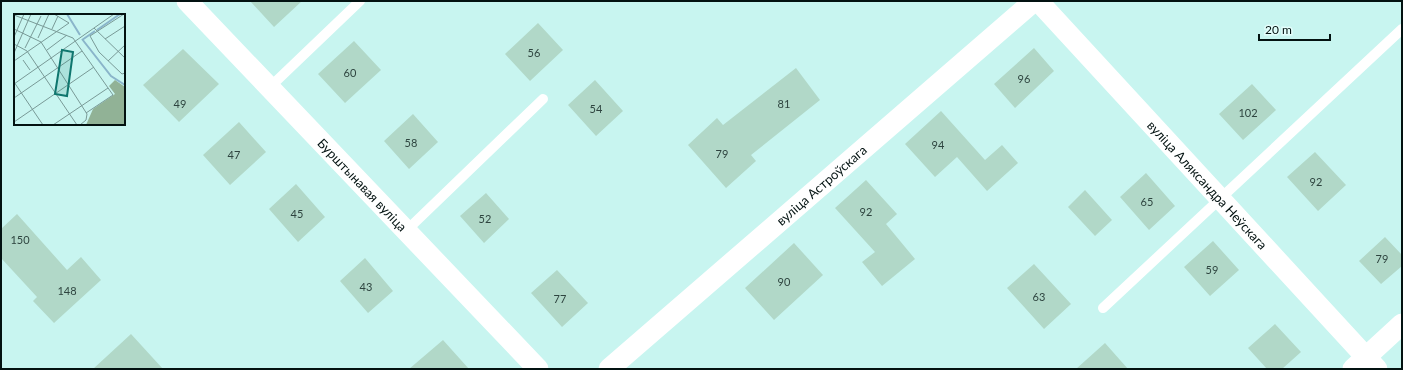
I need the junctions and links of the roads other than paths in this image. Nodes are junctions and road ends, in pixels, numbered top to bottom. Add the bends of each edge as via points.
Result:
1 (186, 1) edge
2 (360, 1) edge
3 (1034, 1) edge
4 (1038, 1) edge
5 (1402, 29) edge
6 (269, 88) junction
7 (543, 99) dead end
8 (1220, 198) junction
9 (406, 231) junction
10 (1103, 308) dead end
11 (1402, 324) edge
12 (1365, 365) edge
13 (538, 369) edge
14 (609, 369) edge

1 - 6 street, Бурштынавая вуліца
2 - 6 lane
3 - 14 street, вуліца Астроўскага
4 - 8 street, вуліца Аляксандра Неўскага
5 - 8 lane
6 - 9 street, Бурштынавая вуліца
7 - 9 lane
8 - 10 lane
8 - 12 street, вуліца Аляксандра Неўскага
9 - 13 street, Бурштынавая вуліца
11 - 12 street

